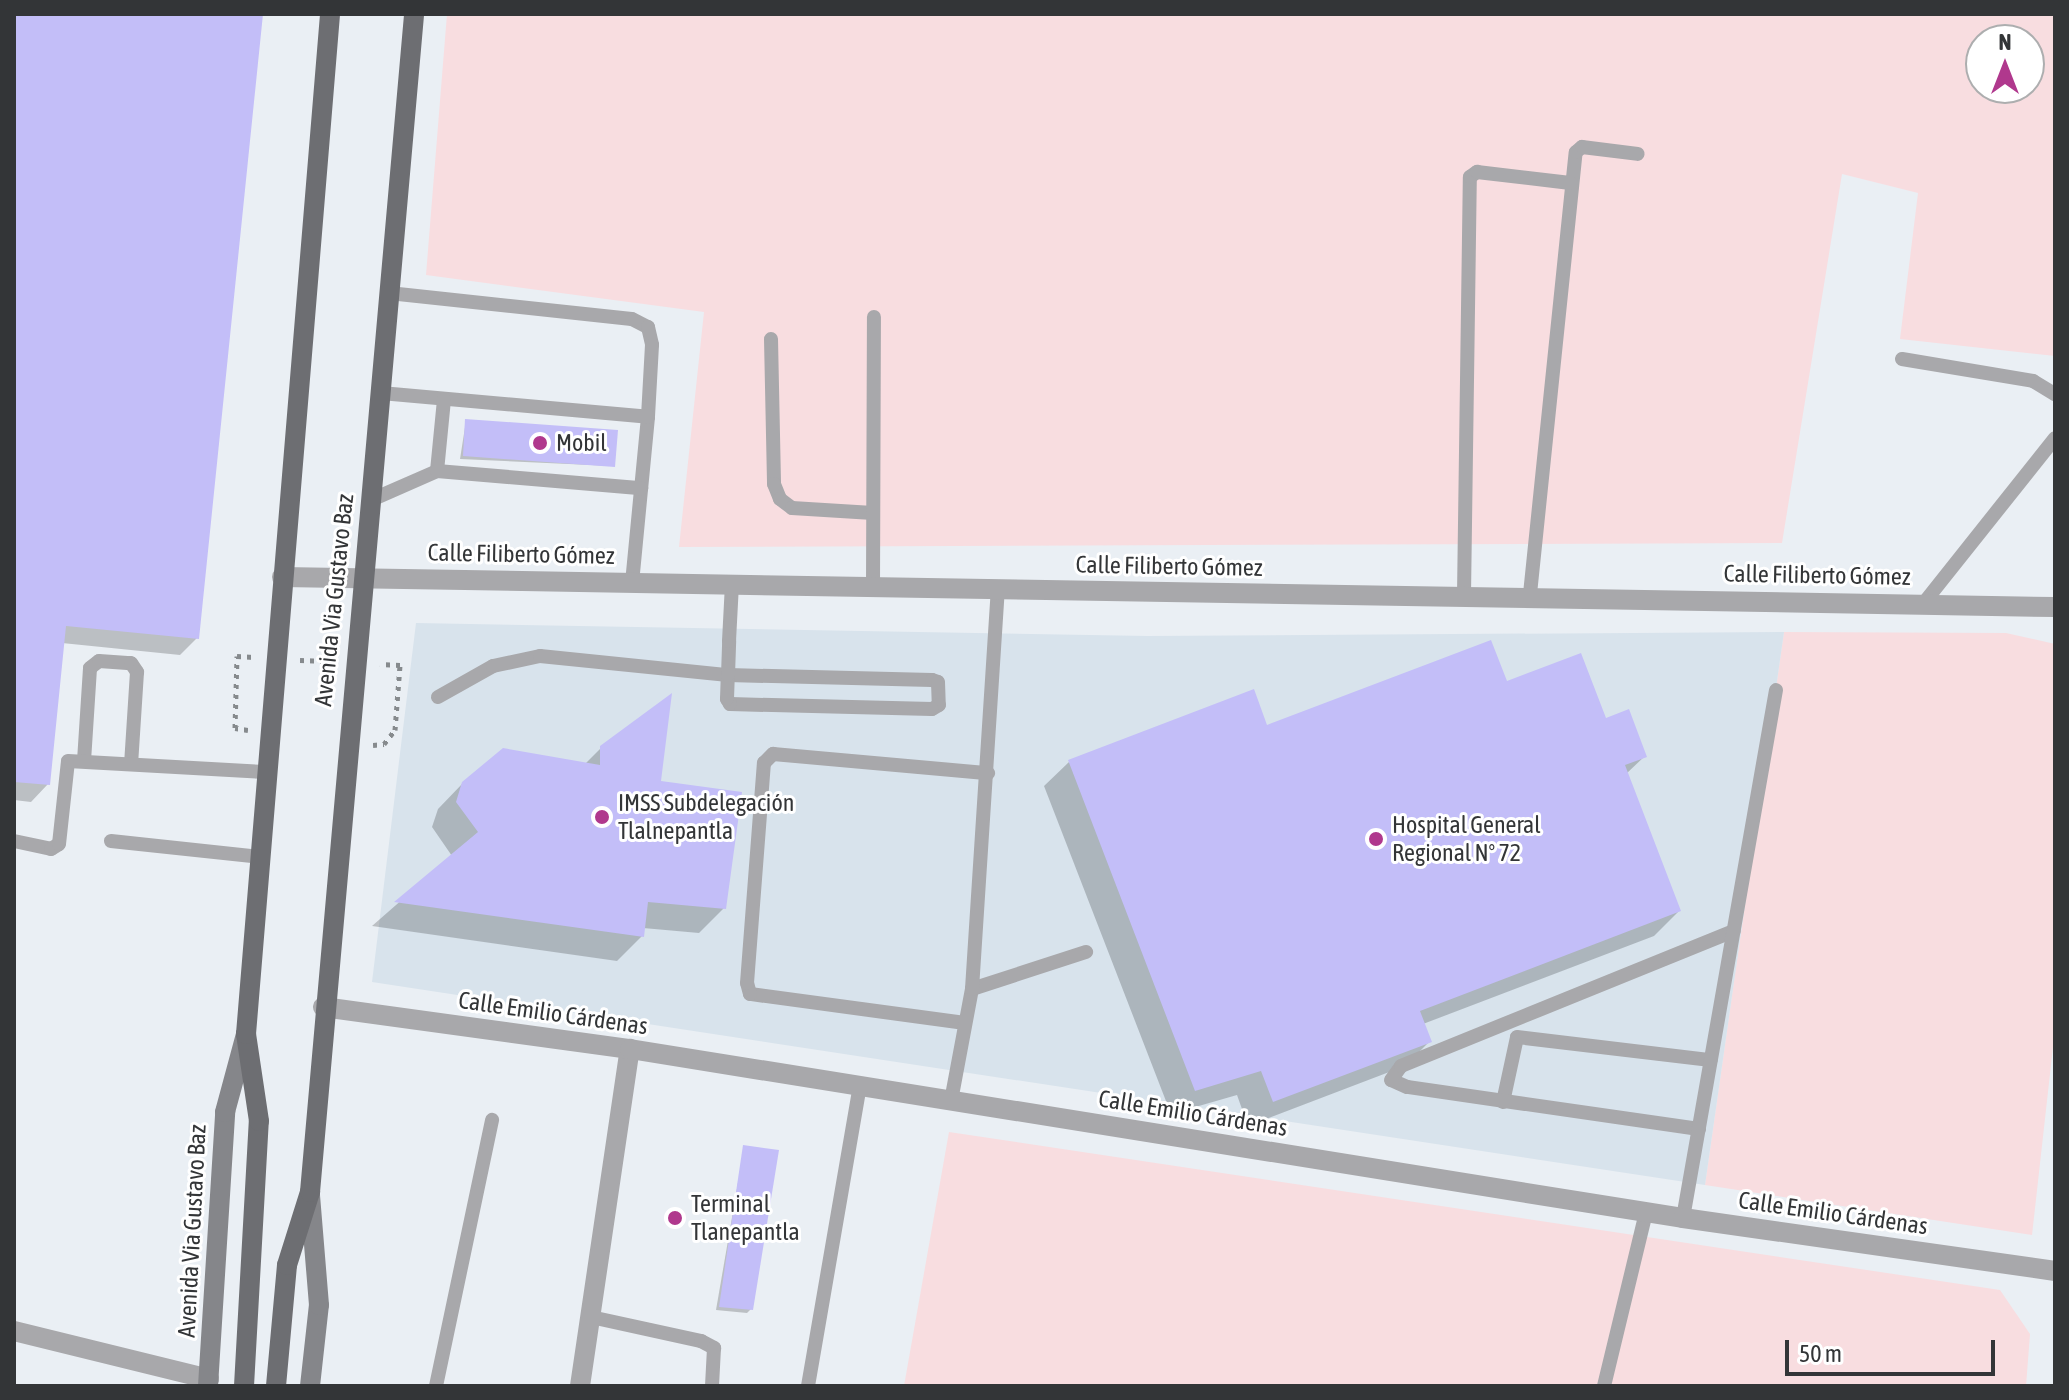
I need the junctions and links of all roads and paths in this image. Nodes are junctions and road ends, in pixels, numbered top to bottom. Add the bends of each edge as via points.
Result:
1 (330, 14) edge
2 (414, 14) edge
3 (1638, 154) dead end
4 (1570, 183) junction
5 (389, 293) junction
6 (874, 317) dead end
7 (771, 339) dead end
8 (1902, 359) dead end
9 (381, 393) junction
10 (2055, 394) edge
11 (444, 399) junction
12 (648, 417) junction
13 (2055, 438) edge
14 (437, 471) junction
15 (641, 488) junction
16 (371, 500) junction
17 (873, 513) junction
18 (282, 577) junction
19 (364, 577) junction
20 (632, 582) junction
21 (732, 584) junction
22 (873, 587) junction
23 (998, 590) junction
24 (1530, 594) junction
25 (1464, 595) junction
26 (1923, 604) junction
27 (2055, 607) edge
28 (267, 658) dead end
29 (296, 659) dead end
30 (341, 662) dead end
31 (370, 663) dead end
32 (728, 675) junction
33 (1776, 690) dead end
34 (438, 697) dead end
35 (235, 728) dead end
36 (395, 730) dead end
37 (84, 761) junction
38 (131, 764) junction
39 (266, 772) junction
40 (988, 773) junction
41 (14, 841) edge
42 (111, 841) dead end
43 (260, 857) junction
44 (1734, 931) junction
45 (1086, 952) dead end
46 (972, 989) junction
47 (323, 1007) junction
48 (965, 1023) junction
49 (1486, 1033) junction
50 (246, 1034) junction
51 (1517, 1037) junction
52 (630, 1049) junction
53 (1711, 1060) junction
54 (860, 1086) junction
55 (951, 1101) junction
56 (1503, 1102) junction
57 (492, 1120) dead end
58 (1699, 1129) junction
59 (310, 1192) junction
60 (1646, 1212) junction
61 (1683, 1218) junction
62 (2055, 1271) edge
63 (591, 1317) junction
64 (14, 1331) edge
65 (209, 1383) edge
66 (585, 1385) edge
67 (244, 1386) edge
68 (276, 1386) edge
69 (310, 1386) edge
70 (436, 1386) edge
71 (712, 1386) edge
72 (808, 1386) edge
73 (1604, 1386) edge

1 - 18 main road, Avenida Via Gustavo Baz
2 - 5 main road, Avenida Via Gustavo Baz
3 - 4 lane via 1582,147
4 - 24 lane
4 - 25 lane via 1477,172 1470,177
5 - 9 main road, Avenida Via Gustavo Baz
5 - 12 lane via 632,319 648,327 652,345
6 - 17 lane
7 - 17 lane via 774,484 780,499 792,508
8 - 10 lane via 2033,381
9 - 11 lane
9 - 16 main road, Avenida Via Gustavo Baz
11 - 12 lane
11 - 14 lane
12 - 15 lane
13 - 26 lane
14 - 15 lane
14 - 16 lane
15 - 20 lane
16 - 19 main road, Avenida Via Gustavo Baz
17 - 22 lane
18 - 19 street, Calle Filiberto Gómez
18 - 39 main road, Avenida Via Gustavo Baz
19 - 20 street, Calle Filiberto Gómez
19 - 47 main road, Avenida Via Gustavo Baz
20 - 21 street, Calle Filiberto Gómez
21 - 22 street, Calle Filiberto Gómez
21 - 32 lane
22 - 23 street, Calle Filiberto Gómez
23 - 25 street, Calle Filiberto Gómez
23 - 40 lane
24 - 25 street, Calle Filiberto Gómez
24 - 26 street, Calle Filiberto Gómez
26 - 27 street, Calle Filiberto Gómez
28 - 35 path via 237,656
29 - 30 path
31 - 36 path via 400,665
32 - 32 lane via 727,699 734,705 939,705 938,682 932,680
32 - 34 lane via 518,658
33 - 44 lane
37 - 38 lane
37 - 38 lane via 90,668 99,661 131,663 137,672
37 - 41 lane via 68,761 66,766 56,848
38 - 39 lane
39 - 43 main road, Avenida Via Gustavo Baz
40 - 46 lane
40 - 48 lane via 773,754 764,763 750,994
42 - 43 lane
43 - 50 main road, Avenida Via Gustavo Baz
44 - 49 lane
44 - 53 lane
45 - 46 lane
46 - 48 lane
47 - 52 street, Calle Emilio Cárdenas
47 - 59 main road, Avenida Via Gustavo Baz
48 - 55 lane
49 - 51 lane
49 - 56 lane via 1401,1066 1391,1080
50 - 65 main road, Avenida Via Gustavo Baz via 225,1112
50 - 67 main road, Avenida Via Gustavo Baz via 259,1121
51 - 53 lane
51 - 56 lane
52 - 54 street, Calle Emilio Cárdenas
52 - 63 street
53 - 58 lane
54 - 55 street, Calle Emilio Cárdenas
54 - 72 lane
55 - 60 street, Calle Emilio Cárdenas
56 - 58 lane
57 - 70 lane
58 - 61 lane
59 - 68 main road, Avenida Via Gustavo Baz via 287,1265
59 - 69 main road, Avenida Via Gustavo Baz via 319,1305
60 - 61 street, Calle Emilio Cárdenas
60 - 73 lane
61 - 62 street, Calle Emilio Cárdenas
63 - 66 street
63 - 71 lane via 714,1348
64 - 65 street

